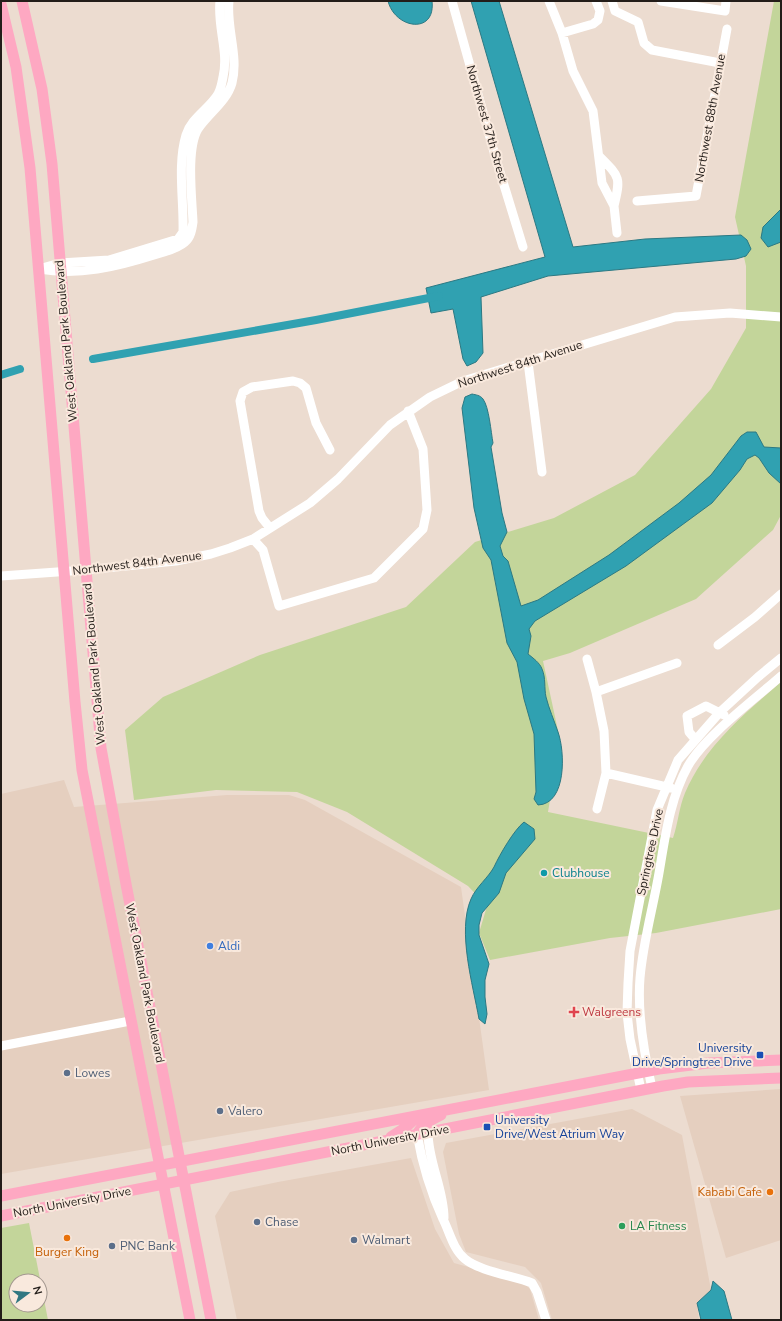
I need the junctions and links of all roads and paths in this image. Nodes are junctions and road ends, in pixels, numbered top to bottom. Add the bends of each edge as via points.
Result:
1 (22, 1) edge
2 (220, 1) edge
3 (229, 1) edge
4 (452, 1) edge
5 (549, 1) edge
6 (596, 1) edge
7 (612, 1) edge
8 (661, 1) edge
9 (726, 1) edge
10 (1, 4) edge
11 (727, 29) dead end
12 (562, 33) junction
13 (720, 63) junction
14 (599, 156) junction
15 (637, 201) dead end
16 (614, 206) junction
17 (187, 231) junction
18 (617, 233) dead end
19 (523, 247) dead end
20 (61, 268) junction
21 (39, 269) junction
22 (781, 317) edge
23 (528, 362) junction
24 (408, 412) junction
25 (330, 450) dead end
26 (542, 472) dead end
27 (270, 528) junction
28 (252, 539) junction
29 (85, 570) junction
30 (64, 571) junction
31 (1, 576) edge
32 (781, 594) edge
33 (718, 645) dead end
34 (781, 658) edge
35 (587, 659) dead end
36 (676, 663) dead end
37 (781, 676) edge
38 (596, 692) junction
39 (720, 712) junction
40 (731, 720) junction
41 (695, 739) junction
42 (606, 773) junction
43 (666, 787) junction
44 (678, 791) junction
45 (597, 809) dead end
46 (130, 1021) junction
47 (1, 1046) edge
48 (781, 1060) edge
49 (648, 1071) junction
50 (637, 1074) junction
51 (781, 1078) edge
52 (652, 1088) junction
53 (641, 1090) junction
54 (460, 1107) junction
55 (418, 1116) junction
56 (423, 1133) junction
57 (386, 1140) junction
58 (180, 1160) junction
59 (159, 1164) junction
60 (184, 1180) junction
61 (163, 1184) junction
62 (1, 1196) edge
63 (1, 1216) edge
64 (190, 1320) edge
65 (211, 1320) edge
66 (546, 1320) edge

1 - 20 main road, West Oakland Park Boulevard via 42,89 52,164
2 - 17 street via 218,10 224,60 223,75 218,94 186,134 182,156 184,218
3 - 17 street via 232,82 227,95 197,130 192,147
4 - 19 street, Northwest 37th Street
5 - 12 street
6 - 12 street via 600,11 598,20
7 - 13 street via 615,11 638,22 644,43 652,50
8 - 9 street via 725,11
10 - 21 main road, West Oakland Park Boulevard via 16,67 26,127
11 - 13 street, Northwest 88th Avenue
12 - 14 street via 573,71 593,111
13 - 15 street, Northwest 88th Avenue via 696,196
14 - 16 street via 602,183
14 - 16 street via 617,176 619,184
16 - 18 street
17 - 20 street via 178,239 109,260
20 - 21 street
20 - 29 main road, West Oakland Park Boulevard
21 - 30 main road, West Oakland Park Boulevard
22 - 23 street, Northwest 84th Avenue via 730,313 675,317
23 - 24 street, Northwest 84th Avenue via 463,381
23 - 26 street
24 - 27 street, Northwest 84th Avenue via 390,425 338,479 310,503
24 - 28 street via 423,449 427,510 423,529 374,578 279,606 263,550
25 - 27 street via 316,423 306,388 300,383 293,381 252,387 243,392 240,401 259,511
27 - 28 street, Northwest 84th Avenue
28 - 29 street, Northwest 84th Avenue via 211,554 176,561
29 - 30 street, Northwest 84th Avenue
29 - 58 main road, West Oakland Park Boulevard via 106,779
30 - 31 street, Northwest 84th Avenue
30 - 46 main road, West Oakland Park Boulevard via 82,770
32 - 33 street
34 - 39 street, Springtree Drive
35 - 38 street
36 - 38 street
37 - 40 street, Springtree Drive
38 - 42 street via 604,731
39 - 40 street
39 - 41 street, Springtree Drive
39 - 41 street via 706,706 687,716 689,732
40 - 44 street, Springtree Drive via 703,745 688,766
41 - 43 street, Springtree Drive via 678,760
42 - 43 street
42 - 45 street
43 - 44 street
43 - 50 street, Springtree Drive via 657,810 630,951 627,1013
44 - 49 street, Springtree Drive via 664,843 643,950 640,979 642,1029
46 - 47 street
46 - 59 main road, West Oakland Park Boulevard
48 - 49 main road, North University Drive via 708,1063
49 - 50 main road, North University Drive
49 - 52 street, Springtree Drive
50 - 53 street, Springtree Drive
50 - 54 main road, North University Drive
51 - 52 main road, North University Drive via 688,1082
52 - 53 main road, North University Drive
53 - 56 main road, North University Drive
54 - 55 main road, North University Drive
54 - 56 main road via 424,1124
55 - 57 main road
55 - 58 main road, North University Drive
56 - 57 main road, North University Drive
56 - 66 street via 437,1208 454,1246 466,1260 485,1269 532,1283
57 - 60 main road, North University Drive
58 - 59 main road, North University Drive
58 - 60 main road, West Oakland Park Boulevard
59 - 61 main road, West Oakland Park Boulevard
59 - 62 main road, North University Drive
60 - 61 main road, North University Drive
60 - 65 main road, West Oakland Park Boulevard
61 - 63 main road, North University Drive
61 - 64 main road, West Oakland Park Boulevard

